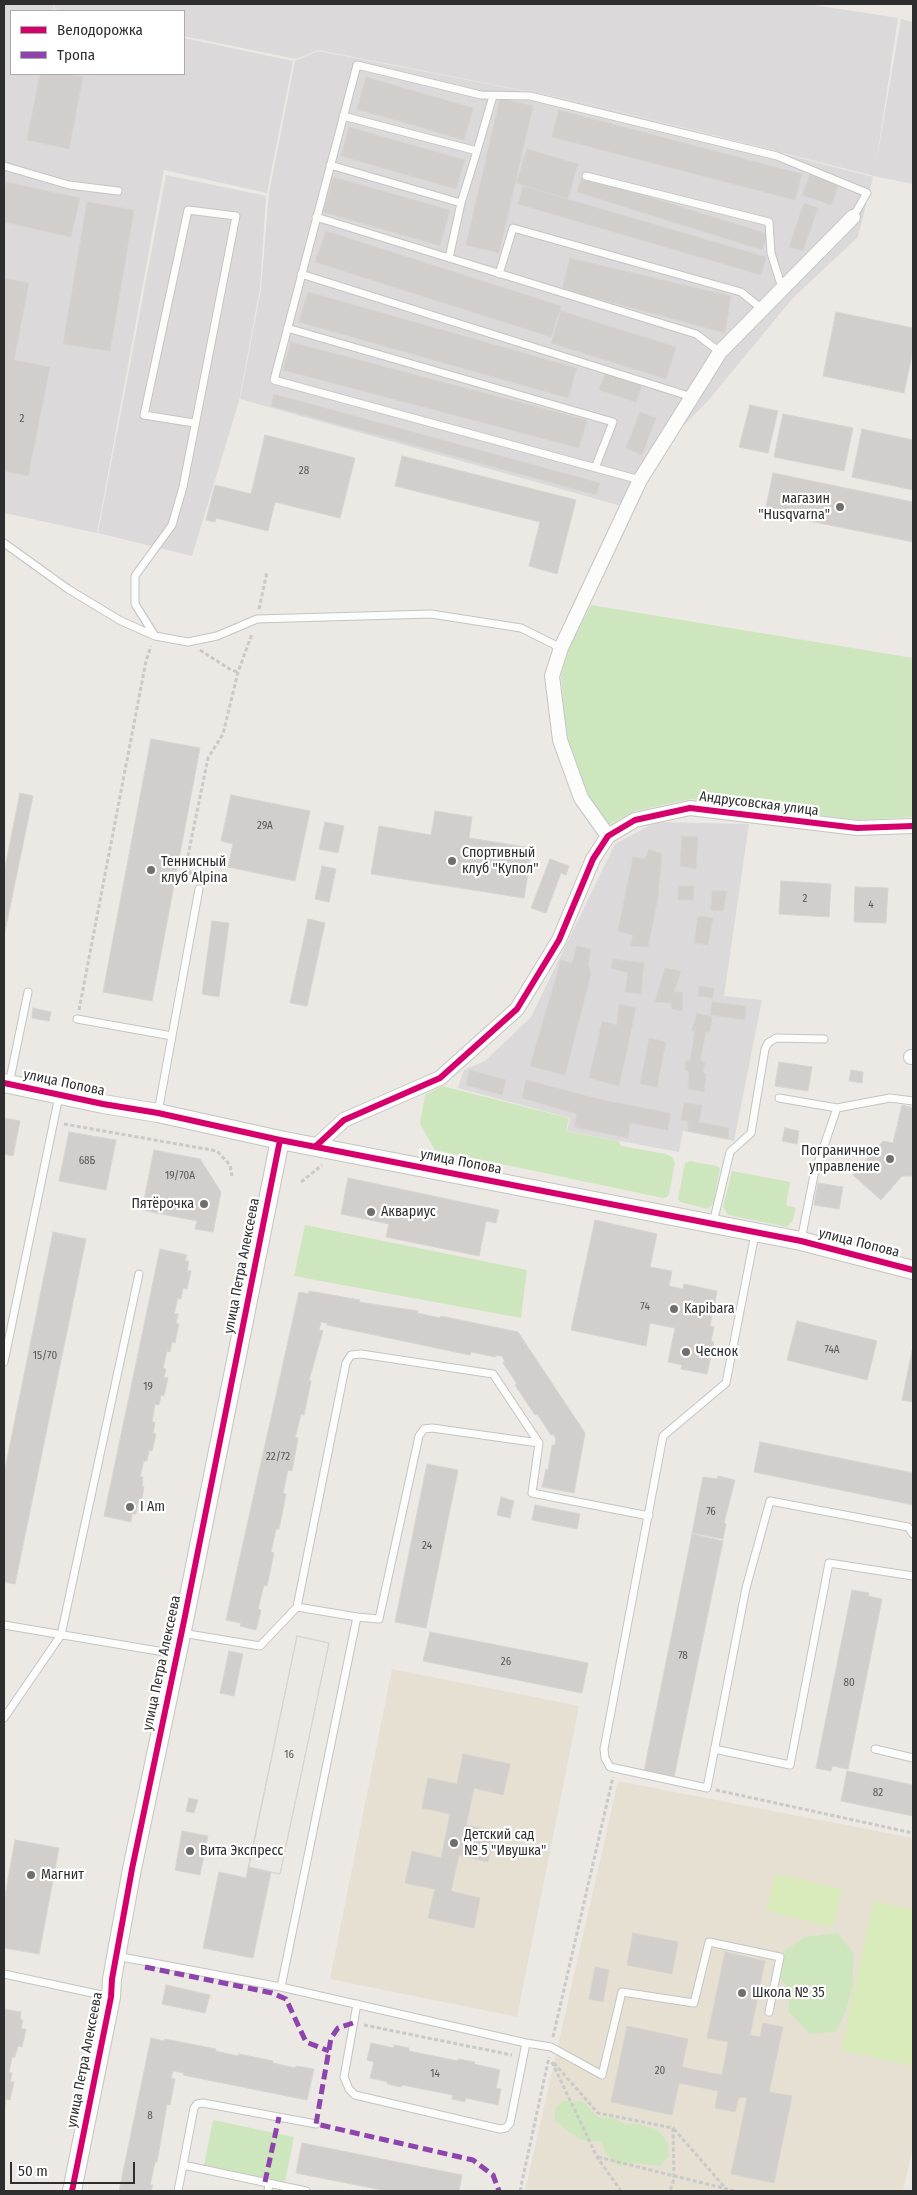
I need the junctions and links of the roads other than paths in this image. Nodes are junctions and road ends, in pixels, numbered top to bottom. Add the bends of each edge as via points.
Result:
1 (493, 96) junction
2 (344, 116) junction
3 (478, 151) junction
4 (330, 165) junction
5 (4, 166) edge
6 (586, 176) dead end
7 (118, 191) dead end
8 (461, 203) junction
9 (316, 217) junction
10 (853, 217) joint
11 (449, 258) junction
12 (301, 274) junction
13 (499, 274) junction
14 (782, 289) junction
15 (762, 309) junction
16 (287, 328) junction
17 (720, 352) junction
18 (692, 397) junction
19 (194, 423) junction
20 (595, 468) junction
21 (640, 480) junction
22 (4, 543) edge
23 (155, 636) junction
24 (561, 648) junction
25 (913, 826) edge
26 (608, 836) junction
27 (198, 889) road end
28 (28, 992) dead end
29 (77, 1019) road end
30 (172, 1036) junction
31 (824, 1039) dead end
32 (6, 1083) edge
33 (60, 1095) junction
34 (779, 1098) dead end
35 (913, 1102) edge
36 (837, 1108) junction
37 (158, 1113) junction
38 (280, 1140) junction
39 (316, 1146) junction
40 (713, 1224) junction
41 (755, 1233) junction
42 (801, 1241) junction
43 (913, 1270) edge
44 (139, 1274) dead end
45 (4, 1362) edge
46 (539, 1443) junction
47 (650, 1516) junction
48 (913, 1534) edge
49 (913, 1576) edge
50 (297, 1607) junction
51 (357, 1618) junction
52 (4, 1625) edge
53 (181, 1632) junction
54 (62, 1635) junction
55 (176, 1654) junction
56 (4, 1718) edge
57 (714, 1749) junction
58 (875, 1749) dead end
59 (913, 1758) edge
60 (116, 1956) junction
61 (4, 1974) edge
62 (282, 1987) junction
63 (111, 1997) junction
64 (357, 2004) junction
65 (769, 2012) dead end
66 (526, 2043) junction
67 (316, 2124) dead end
68 (183, 2165) junction
69 (268, 2187) edge
70 (72, 2191) edge
71 (178, 2191) edge
72 (306, 2191) edge

1 - 2 lane via 357,66
1 - 3 lane
1 - 10 lane via 530,96 777,156 866,193
2 - 3 lane
2 - 4 lane
3 - 8 lane
4 - 8 lane
4 - 9 lane
5 - 7 lane via 69,185
6 - 14 lane via 769,222 771,254
8 - 11 lane
9 - 11 lane
9 - 12 lane
10 - 14 street
11 - 13 lane
12 - 16 lane
12 - 18 lane
13 - 15 lane via 513,228 741,292
13 - 17 lane via 696,334
14 - 15 street
15 - 17 street
16 - 20 lane via 274,380
16 - 20 lane via 613,422
17 - 18 street
18 - 21 street
19 - 19 lane via 236,216 188,210 144,415
19 - 23 lane via 183,487 172,525 136,576 135,604
20 - 21 lane
21 - 24 street
22 - 23 lane via 68,589 121,621
23 - 24 lane via 188,642 217,636 258,618 431,614 521,628
24 - 26 street via 552,676 560,740 581,798
25 - 26 street, Андрусовская улица via 857,828 690,808 635,820
26 - 39 street via 593,859 560,940 517,1010 440,1078 344,1120
27 - 30 lane
28 - 32 lane
29 - 30 lane
30 - 37 lane
31 - 40 lane via 776,1038 768,1043 751,1133 730,1152
32 - 33 street, улица Попова
33 - 37 street, улица Попова
33 - 45 lane
34 - 36 lane
35 - 36 lane via 890,1098
36 - 42 lane via 814,1175
37 - 38 street, улица Попова
38 - 39 street, улица Попова
38 - 53 street, улица Петра Алексеева
39 - 40 street, улица Попова
40 - 41 street, улица Попова
41 - 42 street, улица Попова
41 - 47 lane via 726,1383 663,1436
42 - 43 street, улица Попова
44 - 54 lane
46 - 47 lane via 532,1493
46 - 50 lane via 493,1374 351,1355 346,1363
46 - 51 lane via 424,1429 419,1436 379,1618
47 - 57 lane via 604,1758 610,1767 707,1788
48 - 57 lane via 908,1527 770,1501 746,1588
49 - 57 lane via 829,1563 790,1764
50 - 51 lane
50 - 53 lane via 260,1646
51 - 62 lane
52 - 54 lane
53 - 55 street, улица Петра Алексеева
54 - 55 lane
54 - 56 lane
55 - 60 street, улица Петра Алексеева
58 - 59 lane
60 - 62 lane
60 - 63 street, улица Петра Алексеева
61 - 63 lane
62 - 64 lane
63 - 70 street, улица Петра Алексеева
64 - 66 lane
64 - 66 lane via 344,2077 348,2089 355,2095 500,2129 510,2123
65 - 66 lane via 780,1957 709,1942 694,2004 622,1992 602,2075 551,2047
67 - 68 lane via 203,2102 194,2108
68 - 69 lane
68 - 71 lane
69 - 72 lane

